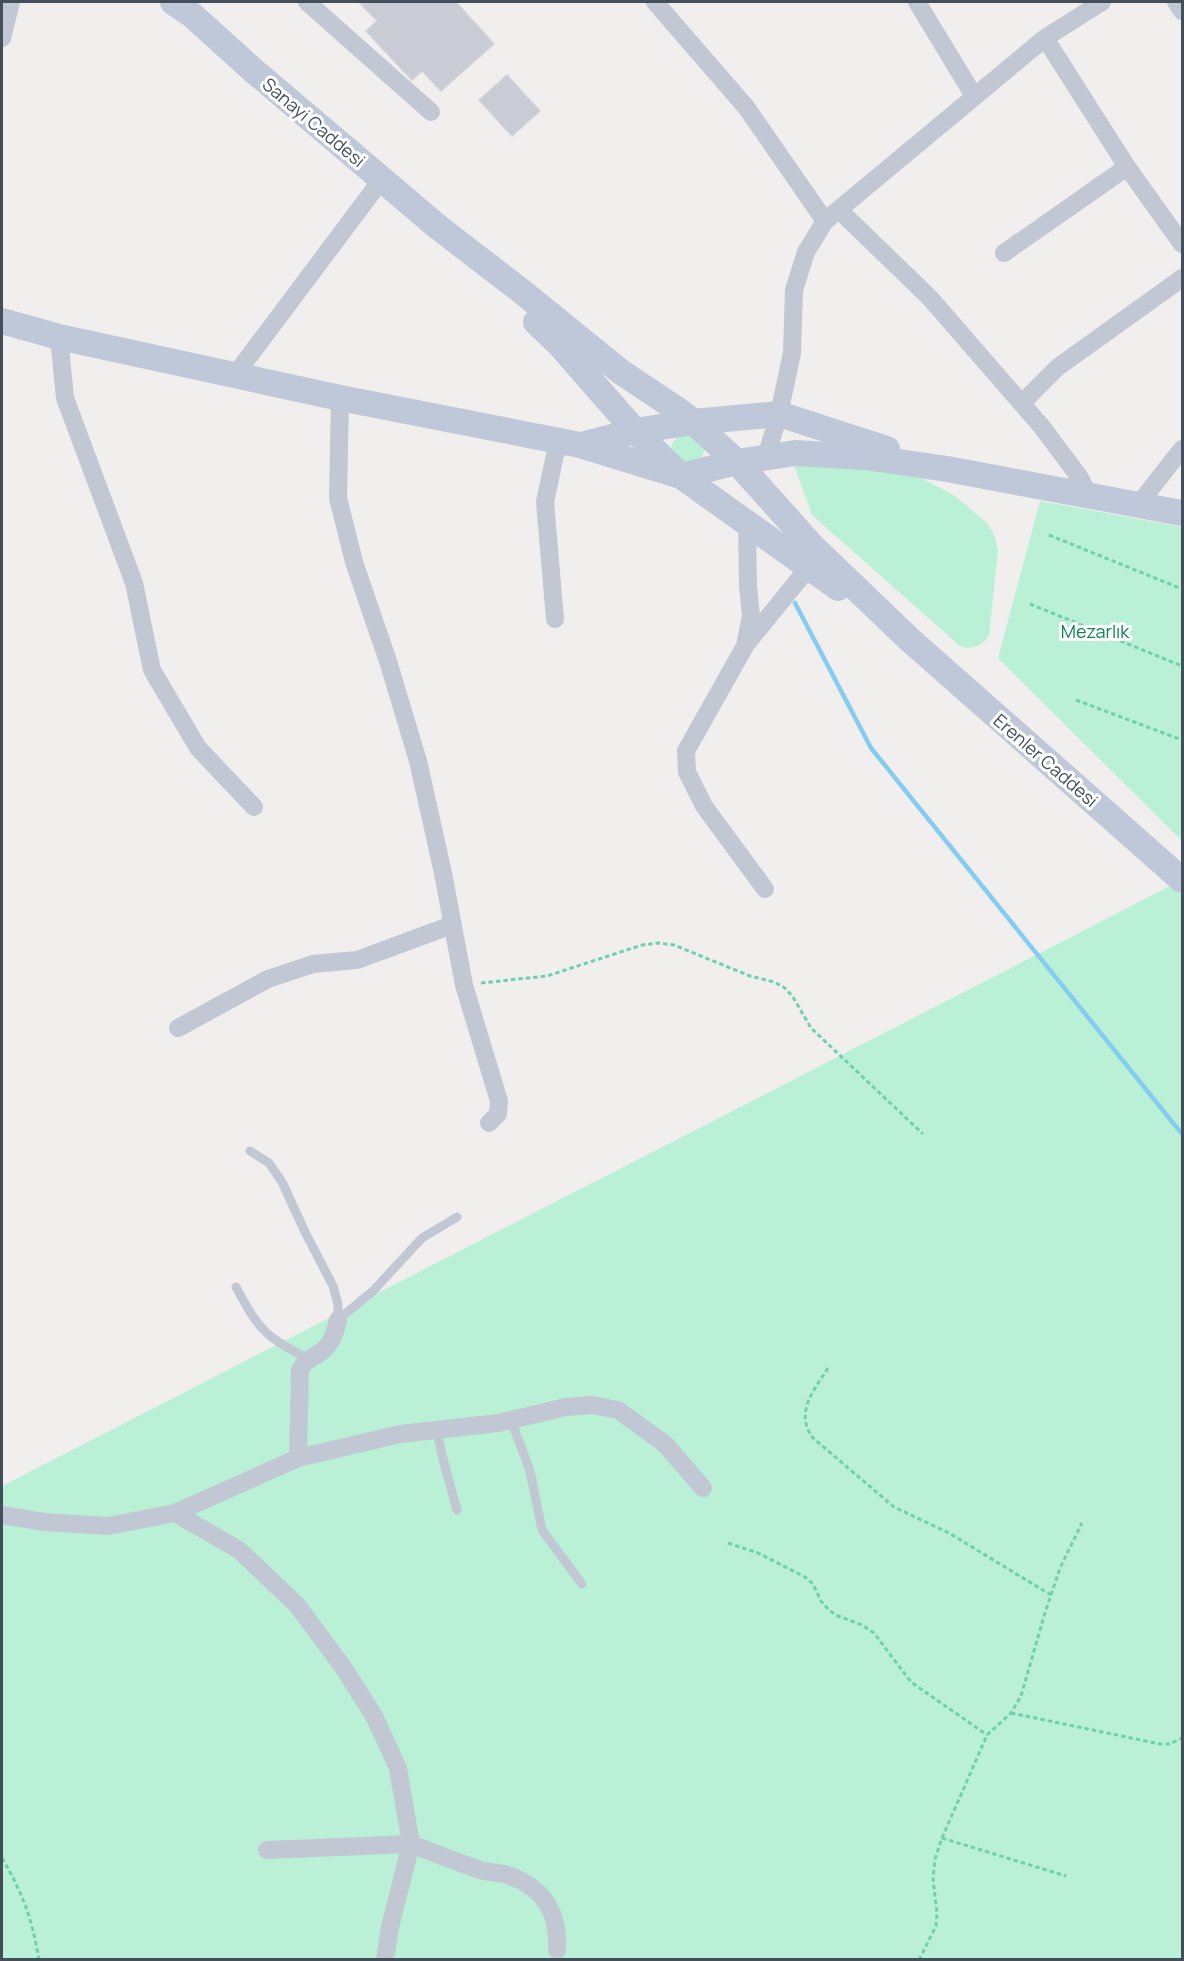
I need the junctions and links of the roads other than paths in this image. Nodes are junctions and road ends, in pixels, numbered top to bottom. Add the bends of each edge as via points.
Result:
1 (11, 2) edge
2 (307, 2) edge
3 (655, 2) edge
4 (917, 2) edge
5 (1102, 2) edge
6 (1176, 2) edge
7 (182, 6) edge
8 (1182, 11) edge
9 (2, 38) edge
10 (1045, 38) junction
11 (974, 96) junction
12 (431, 112) dead end
13 (1127, 167) junction
14 (382, 179) junction
15 (832, 216) junction
16 (438, 227) junction
17 (1182, 244) edge
18 (1004, 253) dead end
19 (1182, 278) edge
20 (2, 321) edge
21 (59, 337) junction
22 (235, 375) junction
23 (340, 398) junction
24 (1022, 404) junction
25 (779, 414) junction
26 (693, 422) junction
27 (635, 431) junction
28 (569, 443) junction
29 (1182, 449) edge
30 (766, 457) junction
31 (737, 462) junction
32 (947, 469) junction
33 (681, 476) junction
34 (1084, 495) junction
35 (769, 497) junction
36 (1137, 506) junction
37 (1182, 513) edge
38 (747, 523) junction
39 (809, 567) junction
40 (555, 619) dead end
41 (909, 639) junction
42 (745, 646) junction
43 (254, 807) dead end
44 (1182, 880) edge
45 (765, 889) dead end
46 (452, 925) junction
47 (178, 1028) dead end
48 (489, 1123) dead end
49 (250, 1151) dead end
50 (457, 1217) dead end
51 (236, 1287) dead end
52 (338, 1320) junction
53 (309, 1359) junction
54 (511, 1420) junction
55 (437, 1430) junction
56 (298, 1458) junction
57 (703, 1488) dead end
58 (457, 1510) dead end
59 (175, 1513) junction
60 (2, 1515) edge
61 (582, 1584) dead end
62 (411, 1844) junction
63 (267, 1850) dead end
64 (557, 1950) dead end
65 (385, 1959) edge

1 - 9 street
2 - 12 street
3 - 15 street via 746,107
4 - 11 street
5 - 10 street
6 - 8 street
7 - 14 main road, Sanayi Caddesi
10 - 11 street
10 - 13 street
11 - 15 street
13 - 17 street
13 - 18 street
14 - 16 main road, Sanayi Caddesi
14 - 22 street
15 - 24 street via 930,298
15 - 25 street via 806,252 794,290 792,353
16 - 26 main road, Sanayi Caddesi via 621,372
16 - 27 main road, Sanayi Caddesi via 559,344
19 - 24 street via 1058,367
20 - 21 main road
21 - 22 main road
21 - 43 street via 65,398 134,583 152,670 198,748
22 - 23 main road
23 - 28 main road
23 - 46 street via 338,498 354,562 418,761
24 - 34 street via 1080,478
25 - 26 main road
25 - 30 street
25 - 32 main road
26 - 27 main road
26 - 31 main road, Erenler Caddesi
27 - 28 main road
27 - 33 main road, Sanayi Caddesi
28 - 33 main road
28 - 40 street via 546,502
29 - 36 street
30 - 31 main road
30 - 32 main road via 795,453 865,457
30 - 35 main road
31 - 33 main road
31 - 35 main road, Erenler Caddesi
32 - 34 main road
33 - 38 main road, Erenler Caddesi
34 - 36 main road
35 - 41 main road, Erenler Caddesi via 813,547
36 - 37 main road
38 - 39 main road, Erenler Caddesi
38 - 42 street via 751,616
39 - 41 main road, Erenler Caddesi
39 - 42 street
41 - 44 main road, Erenler Caddesi
42 - 45 street via 686,751 687,772 704,806
46 - 47 street via 357,960 313,964 268,979
46 - 48 street via 464,985 499,1101 498,1114
49 - 52 lane via 269,1163 282,1182 333,1286
50 - 52 lane via 422,1238 373,1291
51 - 53 lane via 265,1333
52 - 53 street via 329,1344
53 - 56 street via 299,1377
54 - 55 street
54 - 57 street via 566,1407 592,1405 618,1410 665,1444
54 - 61 lane via 530,1471 542,1530
55 - 56 street via 400,1434
55 - 58 lane
56 - 59 street
59 - 60 street via 108,1526
59 - 62 street via 239,1550 297,1605 343,1667 374,1716 398,1768
62 - 63 street
62 - 64 street via 527,1884 554,1915
62 - 65 street

